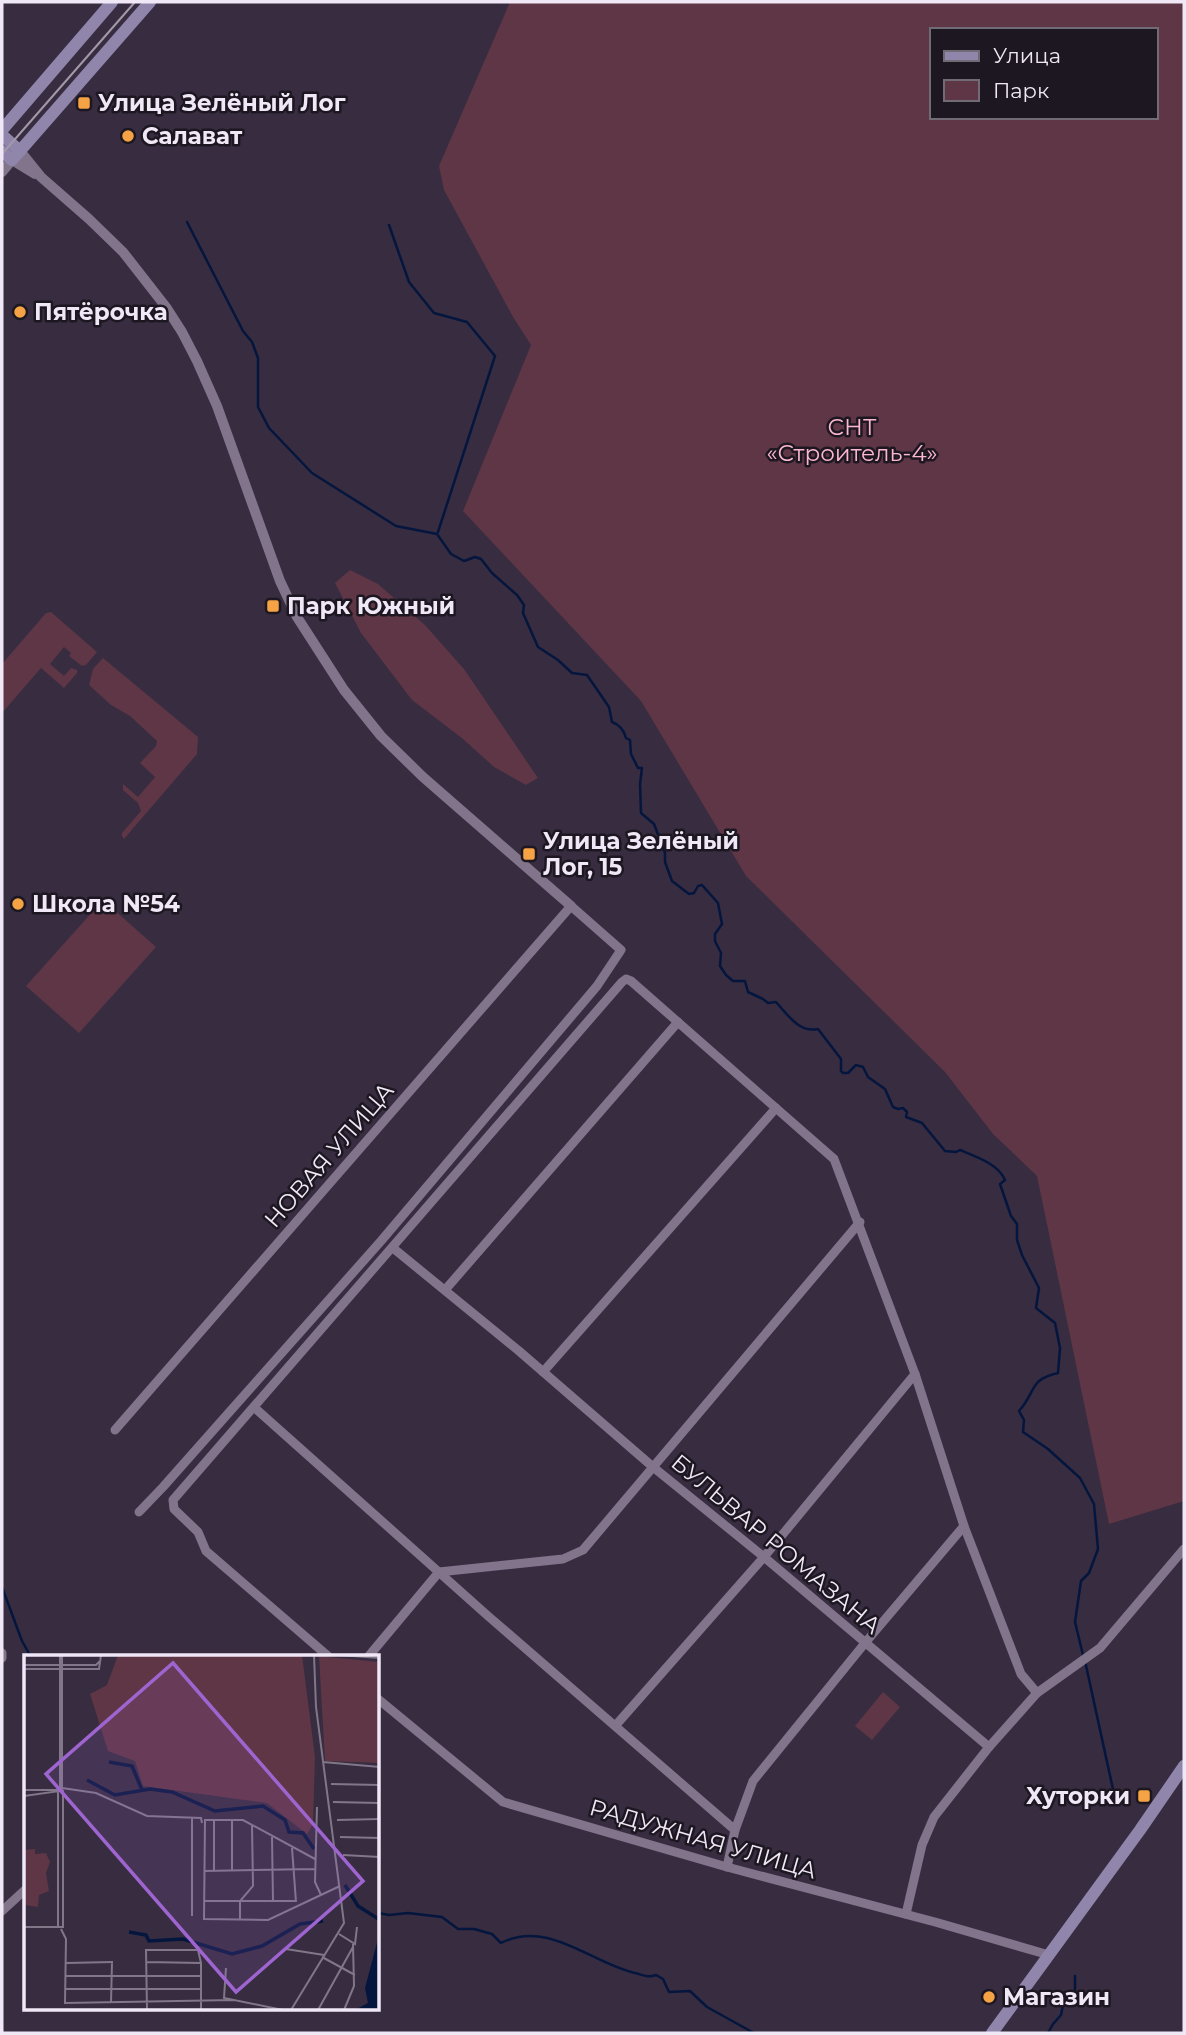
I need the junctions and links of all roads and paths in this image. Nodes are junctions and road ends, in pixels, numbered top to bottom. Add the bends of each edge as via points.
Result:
1 (112, 2) edge
2 (150, 2) edge
3 (2, 132) edge
4 (2, 151) edge
5 (16, 156) junction
6 (2, 172) edge
7 (571, 906) junction
8 (678, 1022) junction
9 (776, 1108) junction
10 (860, 1222) junction
11 (393, 1248) junction
12 (445, 1290) junction
13 (543, 1372) junction
14 (915, 1374) junction
15 (255, 1408) junction
16 (115, 1430) dead end
17 (653, 1467) junction
18 (139, 1512) dead end
19 (964, 1526) junction
20 (1184, 1549) edge
21 (764, 1557) junction
22 (439, 1572) junction
23 (865, 1643) junction
24 (327, 1655) edge
25 (370, 1655) edge
26 (1037, 1693) junction
27 (380, 1701) edge
28 (616, 1725) junction
29 (989, 1747) junction
30 (1184, 1766) edge
31 (735, 1829) junction
32 (727, 1867) junction
33 (24, 1891) edge
34 (2, 1911) edge
35 (906, 1914) junction
36 (1049, 1955) junction
37 (992, 2033) edge

1 - 3 main road
2 - 5 main road
3 - 5 main road
4 - 5 main road
5 - 6 street
5 - 7 street via 123,252 166,307 216,406 280,581 297,617 344,690 414,768
7 - 16 street, НОВАЯ УЛИЦА
7 - 18 street via 621,950 597,985 381,1241
8 - 9 street
8 - 11 street via 631,981 624,980
8 - 12 street
9 - 10 street via 834,1159
9 - 13 street
10 - 14 street
10 - 17 street
11 - 12 street, БУЛЬВАР РОМАЗАНА
11 - 15 street
12 - 13 street, БУЛЬВАР РОМАЗАНА
13 - 17 street, БУЛЬВАР РОМАЗАНА
14 - 19 street
14 - 21 street
15 - 22 street
15 - 24 street via 173,1505 198,1532 206,1551
17 - 21 street, БУЛЬВАР РОМАЗАНА
17 - 22 street via 573,1556
19 - 23 street
19 - 26 street via 1021,1674
20 - 26 street via 1100,1648
21 - 23 street, БУЛЬВАР РОМАЗАНА
21 - 28 street
22 - 25 street
22 - 28 street
23 - 29 street, БУЛЬВАР РОМАЗАНА
23 - 31 street via 753,1781
26 - 29 street
27 - 32 street, РАДУЖНАЯ УЛИЦА via 503,1802
28 - 31 street
29 - 35 street via 934,1817 922,1845
30 - 36 main road
31 - 32 street
32 - 35 street, РАДУЖНАЯ УЛИЦА
33 - 34 street
35 - 36 street, РАДУЖНАЯ УЛИЦА
36 - 37 main road

